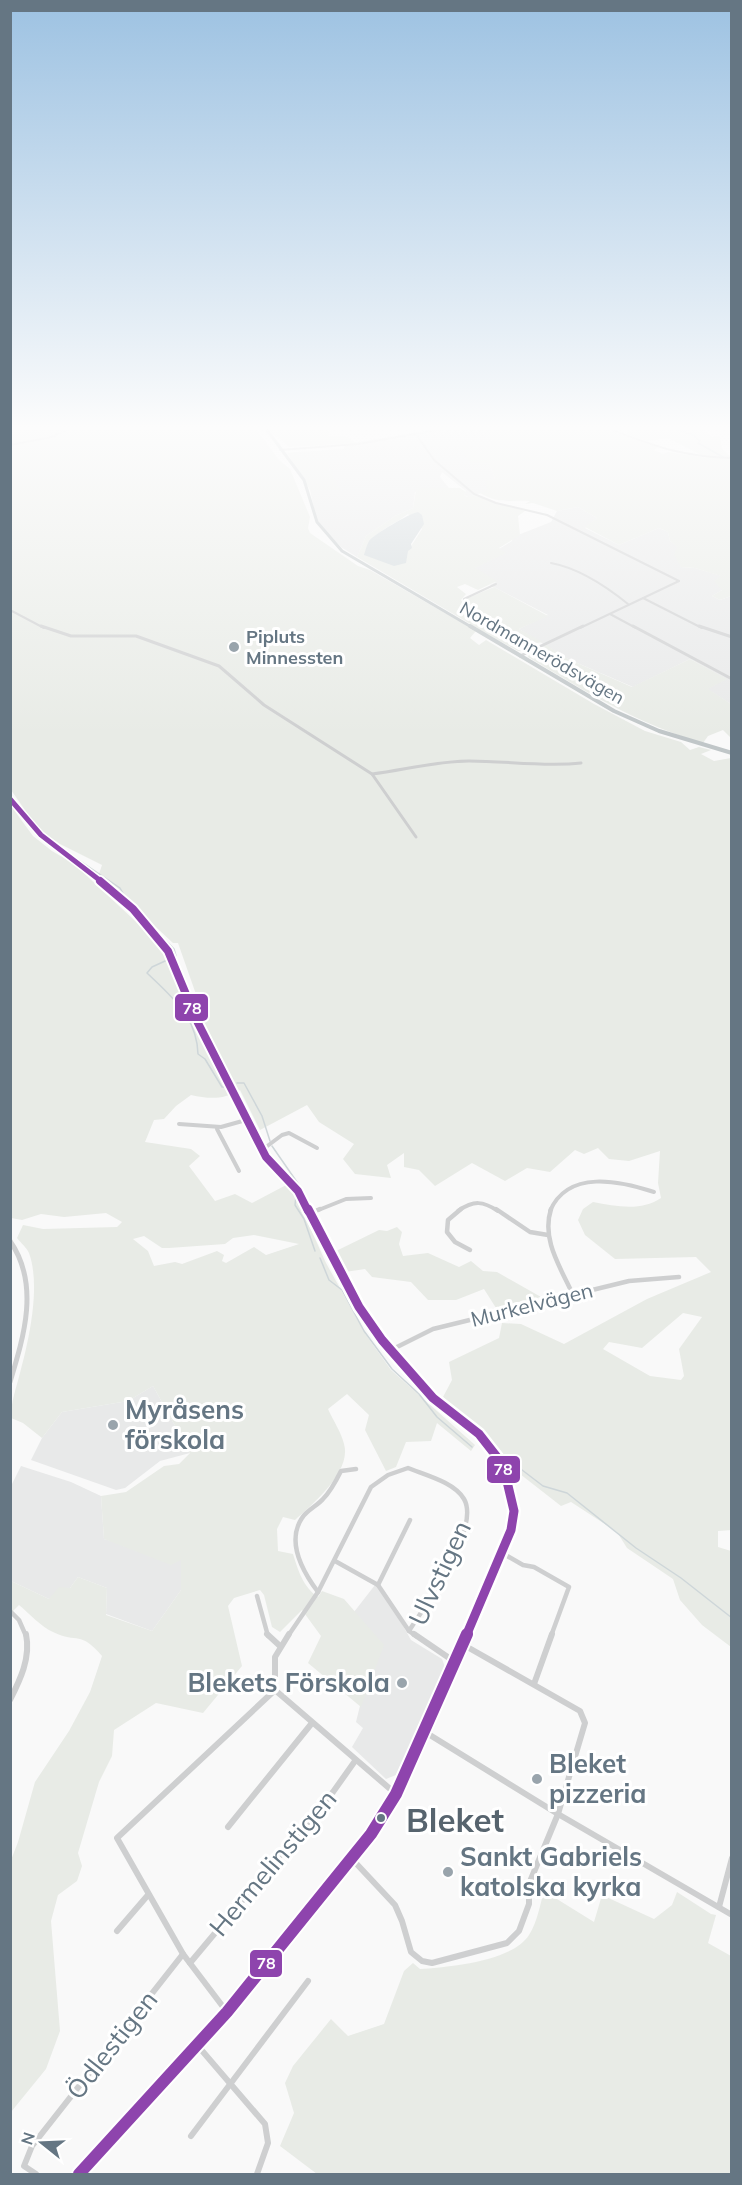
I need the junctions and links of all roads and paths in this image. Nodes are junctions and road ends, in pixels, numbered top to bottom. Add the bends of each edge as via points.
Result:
1 (325, 532) edge
2 (581, 532) edge
3 (552, 563) dead end
4 (496, 584) dead end
5 (643, 598) junction
6 (629, 604) junction
7 (10, 610) edge
8 (609, 613) junction
9 (732, 637) edge
10 (534, 649) junction
11 (520, 656) junction
12 (732, 679) edge
13 (732, 753) edge
14 (581, 763) dead end
15 (372, 774) junction
16 (10, 799) edge
17 (416, 837) dead end
18 (246, 1120) junction
19 (179, 1124) dead end
20 (216, 1128) junction
21 (317, 1148) dead end
22 (262, 1150) junction
23 (239, 1171) dead end
24 (654, 1192) dead end
25 (371, 1198) dead end
26 (311, 1213) junction
27 (548, 1235) junction
28 (10, 1241) edge
29 (470, 1250) dead end
30 (679, 1277) dead end
31 (573, 1294) junction
32 (391, 1350) junction
33 (10, 1382) edge
34 (356, 1469) dead end
35 (410, 1520) dead end
36 (502, 1553) junction
37 (335, 1561) junction
38 (378, 1585) junction
39 (318, 1592) junction
40 (257, 1596) dead end
41 (10, 1611) edge
42 (409, 1631) junction
43 (462, 1644) junction
44 (280, 1646) junction
45 (454, 1662) junction
46 (534, 1684) junction
47 (275, 1690) junction
48 (10, 1700) edge
49 (312, 1724) junction
50 (425, 1732) junction
51 (355, 1761) junction
52 (396, 1794) junction
53 (558, 1814) junction
54 (228, 1827) dead end
55 (732, 1858) edge
56 (352, 1859) junction
57 (148, 1895) junction
58 (719, 1907) junction
59 (732, 1915) edge
60 (117, 1931) dead end
61 (183, 1954) junction
62 (190, 1963) junction
63 (308, 1981) dead end
64 (227, 2012) junction
65 (198, 2046) junction
66 (229, 2083) junction
67 (191, 2136) dead end
68 (36, 2175) edge
69 (79, 2175) edge
70 (257, 2175) edge

1 - 11 main road, Nordmannerödsvägen via 337,546
2 - 5 street via 679,581
3 - 6 street via 612,591
4 - 10 street via 466,597 465,606
5 - 6 street
5 - 9 street via 702,628
6 - 8 street
7 - 15 street via 50,631 71,636 136,636 219,666 264,705
8 - 10 street
8 - 12 street
10 - 11 street
11 - 13 main road, Nordmannerödsvägen via 639,723
14 - 15 street via 551,766 466,761
15 - 17 street
16 - 18 street via 45,839 80,863 133,909 162,943
18 - 20 street
18 - 22 street
19 - 20 street
20 - 23 street
21 - 22 street via 290,1133
22 - 26 street via 291,1182
24 - 27 street via 612,1182 572,1186 553,1202
25 - 26 street via 346,1199
26 - 32 street via 359,1307
27 - 29 street via 530,1232 485,1203 473,1202 446,1221 446,1231 455,1244
27 - 31 street
28 - 33 street via 22,1255 28,1291
30 - 31 street, Murkelvägen via 629,1281
31 - 32 street, Murkelvägen via 433,1329
32 - 36 street via 433,1398 479,1434 502,1465 514,1511
34 - 39 street via 341,1471 327,1496 300,1523 297,1557
35 - 38 street
36 - 43 street
36 - 46 street via 569,1587
37 - 38 street
37 - 39 street, Ulvstigen
37 - 42 street, Ulvstigen via 371,1487 388,1475 408,1468 450,1487 463,1498 469,1514 466,1527
38 - 42 street
39 - 44 street, Ulvstigen
40 - 44 street via 266,1634
41 - 48 street via 22,1622 28,1645 22,1676
42 - 45 street, Ulvstigen
43 - 45 street
43 - 46 street
44 - 47 street, Ulvstigen via 275,1657
45 - 50 street
46 - 53 street via 580,1711 585,1723
47 - 49 street
47 - 57 street via 117,1838
49 - 51 street
49 - 54 street
50 - 52 street
50 - 53 street
51 - 52 street
51 - 62 street, Hermelinstigen
52 - 56 street
53 - 56 street via 529,1884 525,1919 519,1931 507,1943 432,1963 419,1962 412,1954 393,1902
53 - 58 street
55 - 58 street
56 - 64 street
57 - 60 street
57 - 61 street
58 - 59 street
61 - 62 street
61 - 68 street, Ödlestigen via 32,2146 24,2166
62 - 64 street
63 - 66 street
64 - 65 street
65 - 66 street
65 - 69 street
66 - 67 street
66 - 70 street via 265,2124 268,2142

